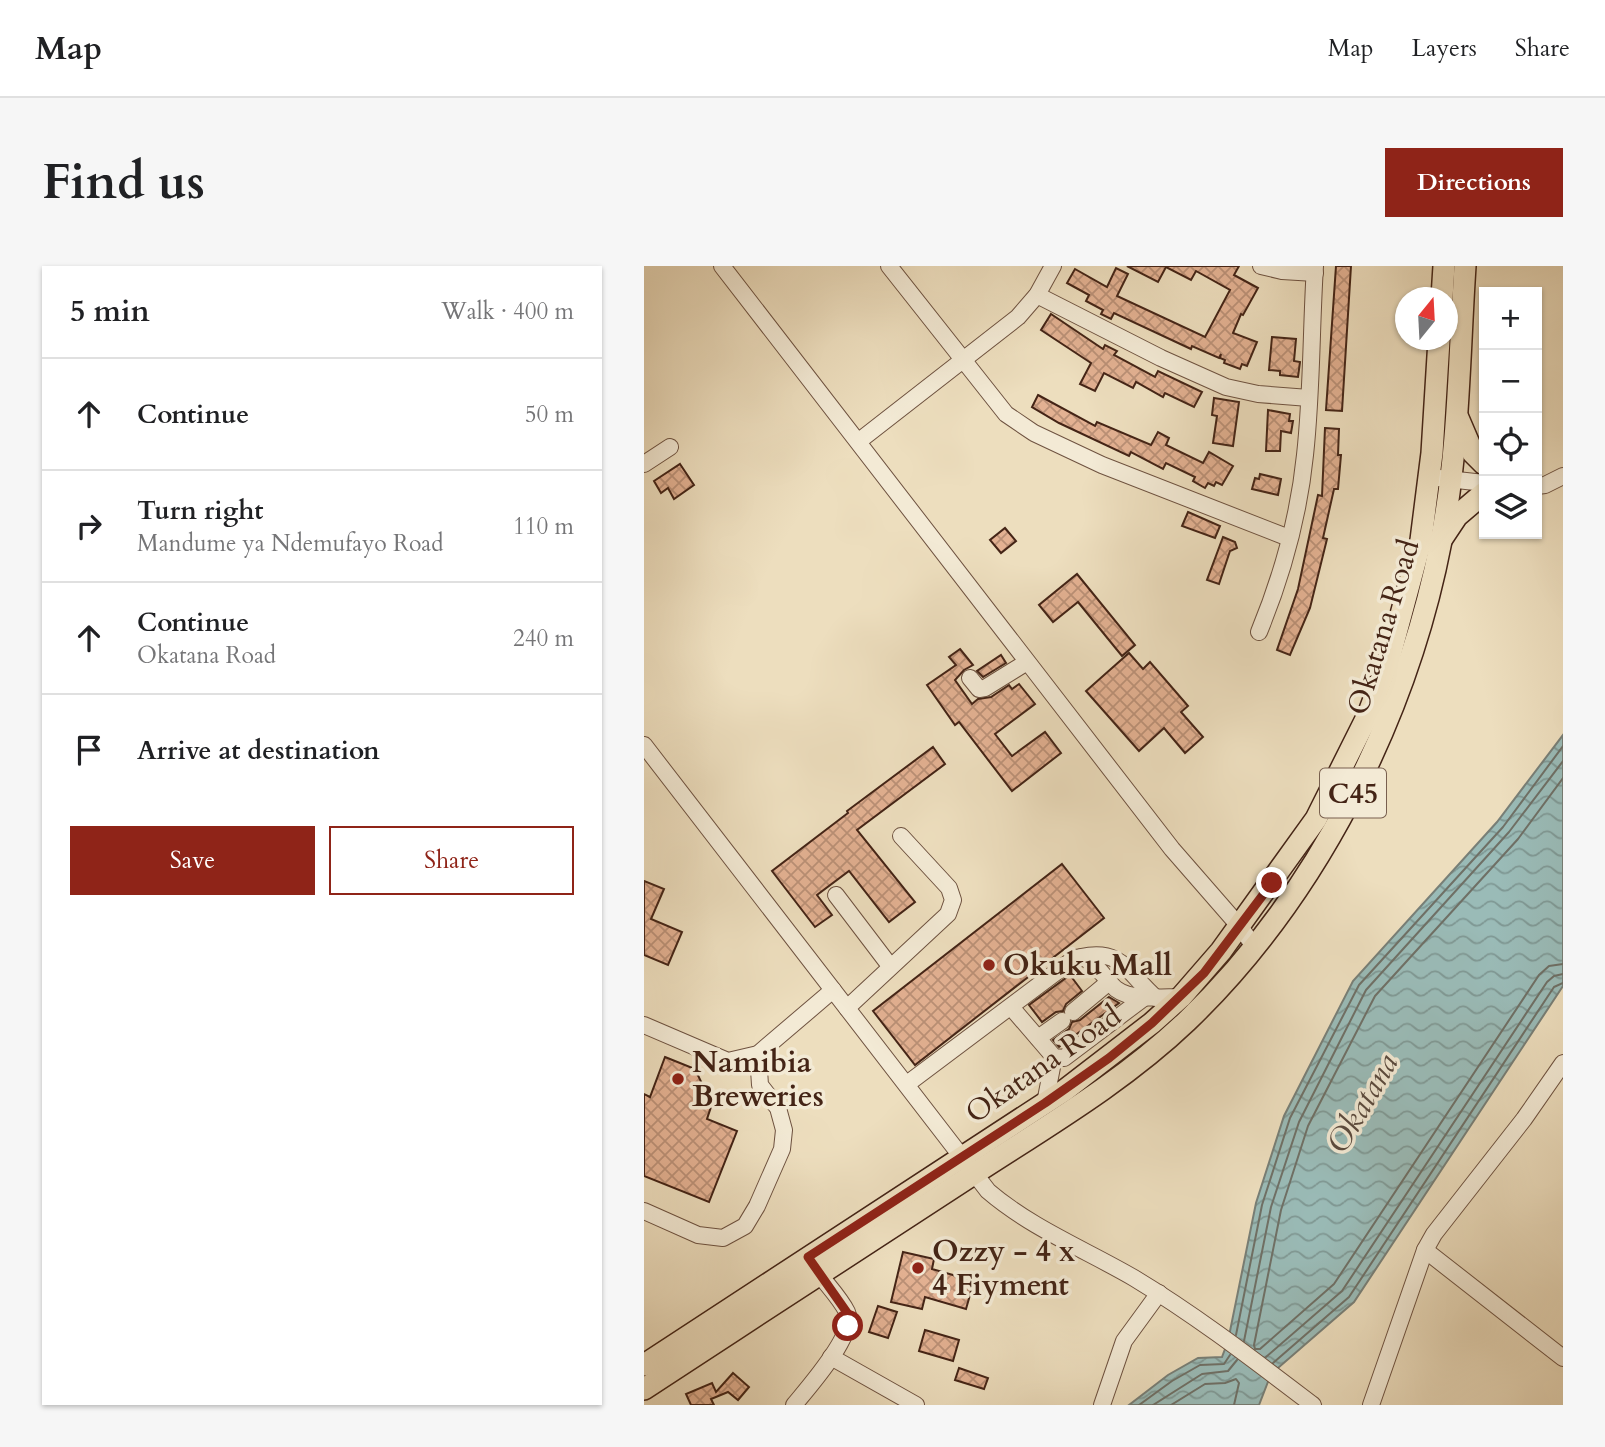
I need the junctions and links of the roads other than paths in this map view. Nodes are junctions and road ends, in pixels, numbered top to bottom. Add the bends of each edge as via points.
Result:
1 (722, 266) edge
2 (889, 266) edge
3 (1053, 266) edge
4 (1261, 266) edge
5 (1444, 266) edge
6 (1465, 266) edge
7 (1315, 270) edge
8 (1443, 287) edge
9 (1037, 295) junction
10 (1439, 350) edge
11 (965, 359) junction
12 (1309, 398) junction
13 (1455, 409) junction
14 (859, 441) junction
15 (670, 447) dead end
16 (1479, 459) edge
17 (644, 464) edge
18 (1563, 476) edge
19 (1440, 478) junction
20 (1479, 482) edge
21 (1542, 485) edge
22 (1479, 497) edge
23 (1289, 538) junction
24 (1441, 540) junction
25 (1259, 632) dead end
26 (1027, 662) junction
27 (970, 678) dead end
28 (644, 745) edge
29 (901, 836) dead end
30 (836, 895) dead end
31 (1240, 927) junction
32 (1254, 946) junction
33 (1081, 957) junction
34 (890, 966) junction
35 (1109, 982) junction
36 (833, 990) junction
37 (1151, 997) junction
38 (1181, 997) junction
39 (1011, 1007) junction
40 (847, 1008) junction
41 (644, 1026) edge
42 (1038, 1038) junction
43 (758, 1054) junction
44 (1054, 1058) junction
45 (1563, 1063) edge
46 (907, 1084) junction
47 (1045, 1103) junction
48 (961, 1156) junction
49 (976, 1172) junction
50 (644, 1211) edge
51 (1425, 1250) junction
52 (813, 1266) junction
53 (1158, 1293) junction
54 (831, 1357) junction
55 (1563, 1358) edge
56 (644, 1364) edge
57 (644, 1389) edge
58 (794, 1405) edge
59 (916, 1405) edge
60 (1102, 1405) edge
61 (1312, 1405) edge
62 (1371, 1405) edge

1 - 14 street
2 - 11 street
3 - 9 street
4 - 7 street
5 - 8 main road
6 - 13 main road, Okatana Road / C45
7 - 12 street
9 - 11 street via 1018,317
9 - 12 street via 1226,387
10 - 19 main road, Okatana Road / C45
11 - 14 street
11 - 23 street via 1006,414 1034,433 1102,465
12 - 23 street via 1300,489
13 - 16 main road
13 - 19 main road, Okatana Road / C45
14 - 26 street
15 - 17 street
18 - 21 street
19 - 20 street
19 - 24 main road, Okatana Road / C45
19 - 31 main road, Okatana Road / C45 via 1389,659 1368,715 1316,819
22 - 24 main road via 1457,516
23 - 25 street
24 - 32 main road, Okatana Road / C45 via 1422,622 1387,724 1314,866
26 - 27 street via 985,688
26 - 31 street via 1172,849
28 - 36 street
29 - 34 street via 949,888 953,900 948,914
30 - 34 street
31 - 32 street
31 - 38 main road, Okatana Road / C45
32 - 49 main road, Okatana Road / C45 via 1207,1001 1136,1066
33 - 35 street
33 - 37 street via 1097,953 1118,960
33 - 39 street
34 - 40 street
35 - 37 street via 1118,991
35 - 42 street
36 - 40 street
36 - 43 street
37 - 38 street
37 - 44 street via 1064,1058
38 - 47 main road, Okatana Road / C45 via 1109,1058
39 - 42 street
39 - 46 street
40 - 46 street
41 - 43 street via 728,1061
42 - 44 street
43 - 50 street via 760,1085 778,1108 784,1130 782,1149 745,1226 723,1238 698,1235
44 - 47 street
45 - 51 street
46 - 48 street
47 - 48 main road, Okatana Road / C45
48 - 49 street
48 - 52 main road, C45
49 - 52 main road, C45
49 - 53 street via 988,1191 1012,1210
51 - 55 street
51 - 62 street
52 - 54 street via 848,1314 848,1326
52 - 56 main road, C45
52 - 57 main road, C45
53 - 60 street via 1124,1342
53 - 61 street
54 - 58 street
54 - 59 street

